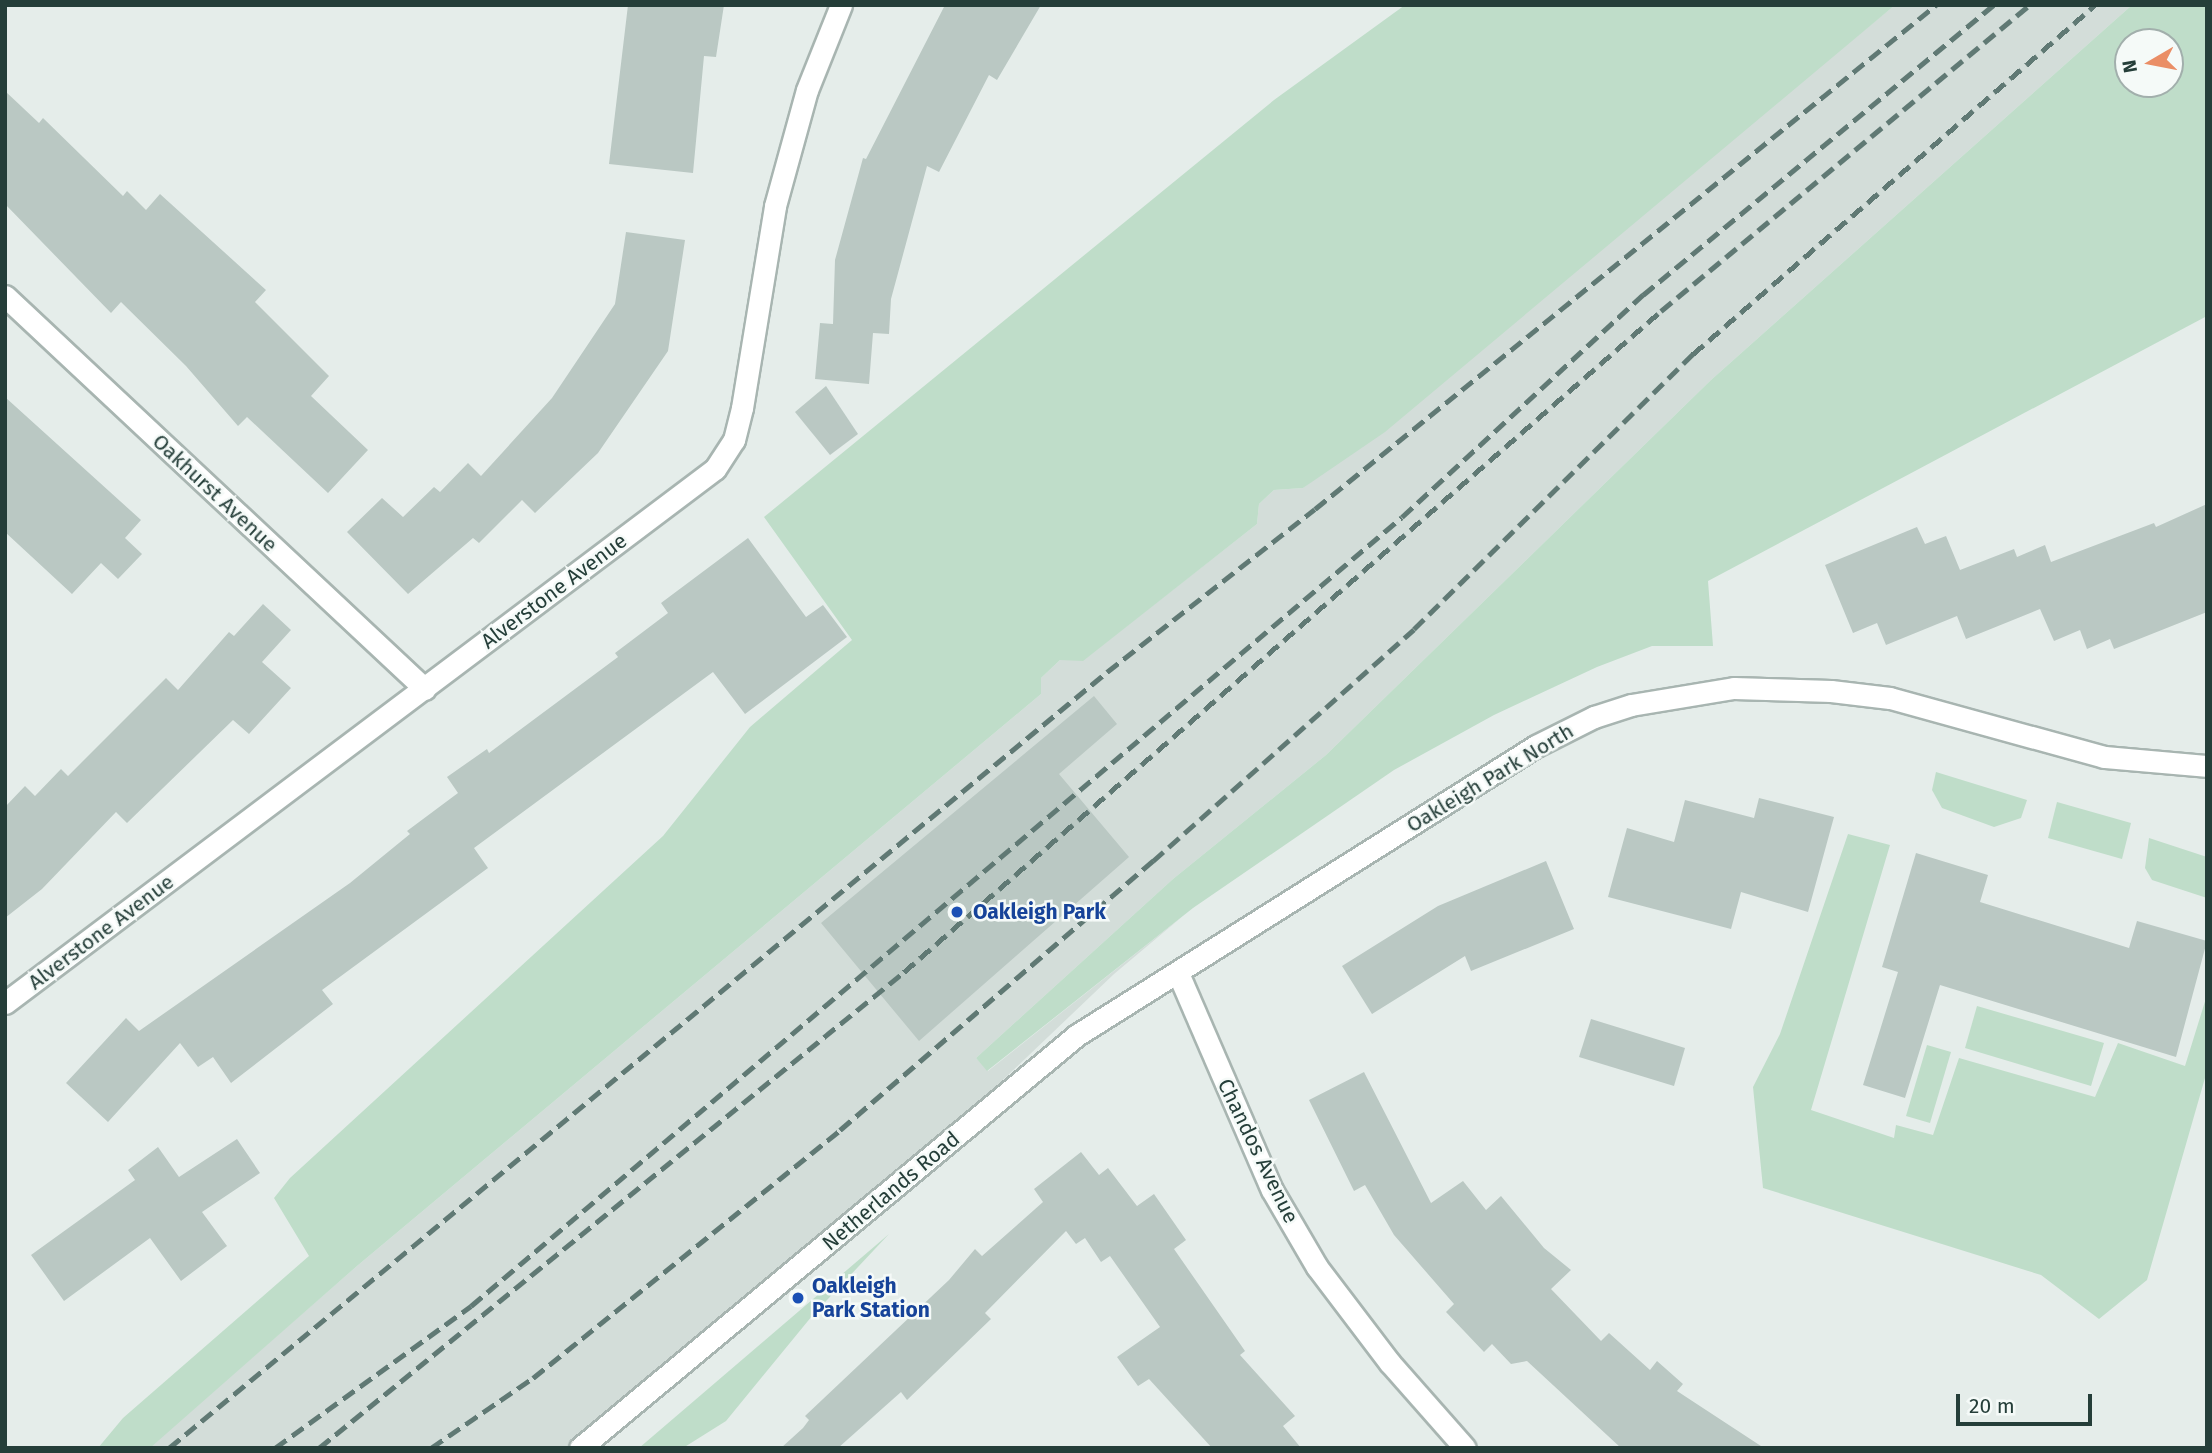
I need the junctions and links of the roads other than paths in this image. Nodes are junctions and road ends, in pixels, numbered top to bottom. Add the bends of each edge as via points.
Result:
1 (841, 5) edge
2 (5, 296) edge
3 (425, 689) junction
4 (2207, 766) edge
5 (1178, 973) junction
6 (5, 1003) edge
7 (580, 1448) edge
8 (1465, 1448) edge

1 - 3 street, Alverstone Avenue via 807,90 775,205 734,440 715,469
2 - 3 street, Oakhurst Avenue
3 - 6 street, Alverstone Avenue
4 - 5 street, Oakleigh Park North via 2104,757 1891,698 1831,691 1734,688 1631,705 1536,746
5 - 7 street, Netherlands Road via 1077,1035
5 - 8 street, Chandos Avenue via 1272,1190 1317,1267 1390,1363

